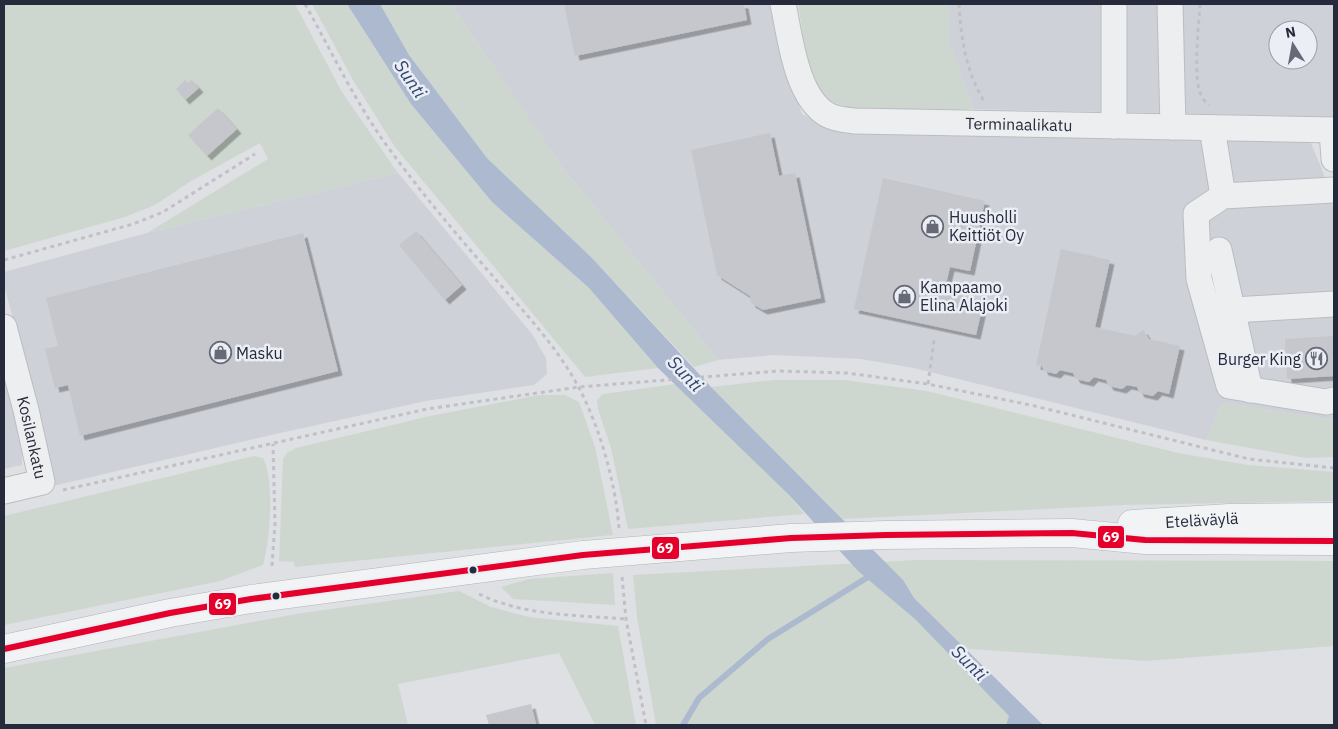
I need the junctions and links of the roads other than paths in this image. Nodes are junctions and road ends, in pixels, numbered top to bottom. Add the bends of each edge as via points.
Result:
1 (783, 4) edge
2 (1114, 4) edge
3 (1170, 4) edge
4 (1214, 118) junction
5 (1114, 126) junction
6 (1173, 127) junction
7 (1333, 130) edge
8 (1334, 159) edge
9 (1334, 190) edge
10 (1223, 196) junction
11 (1219, 250) dead end
12 (1334, 304) edge
13 (1233, 310) junction
14 (4, 327) edge
15 (1250, 390) junction
16 (1334, 400) edge
17 (4, 491) edge
18 (1334, 518) edge
19 (1072, 533) junction
20 (1334, 541) edge
21 (4, 649) edge

1 - 5 street, Terminaalikatu via 796,64 809,99 829,116 854,121
2 - 5 street
3 - 6 street
4 - 6 street, Terminaalikatu
4 - 7 street, Terminaalikatu
4 - 10 street
5 - 6 street, Terminaalikatu
7 - 8 street
9 - 10 street
10 - 15 street via 1196,214 1199,279 1229,386
11 - 13 street
12 - 13 street
13 - 15 street
14 - 17 street, Kosilankatu via 42,482
15 - 16 street via 1326,402
18 - 19 highway, Eteläväylä via 1145,522
19 - 20 highway, Eteläväylä via 1145,540
19 - 21 highway, Eteläväylä via 791,538 583,555 170,613

